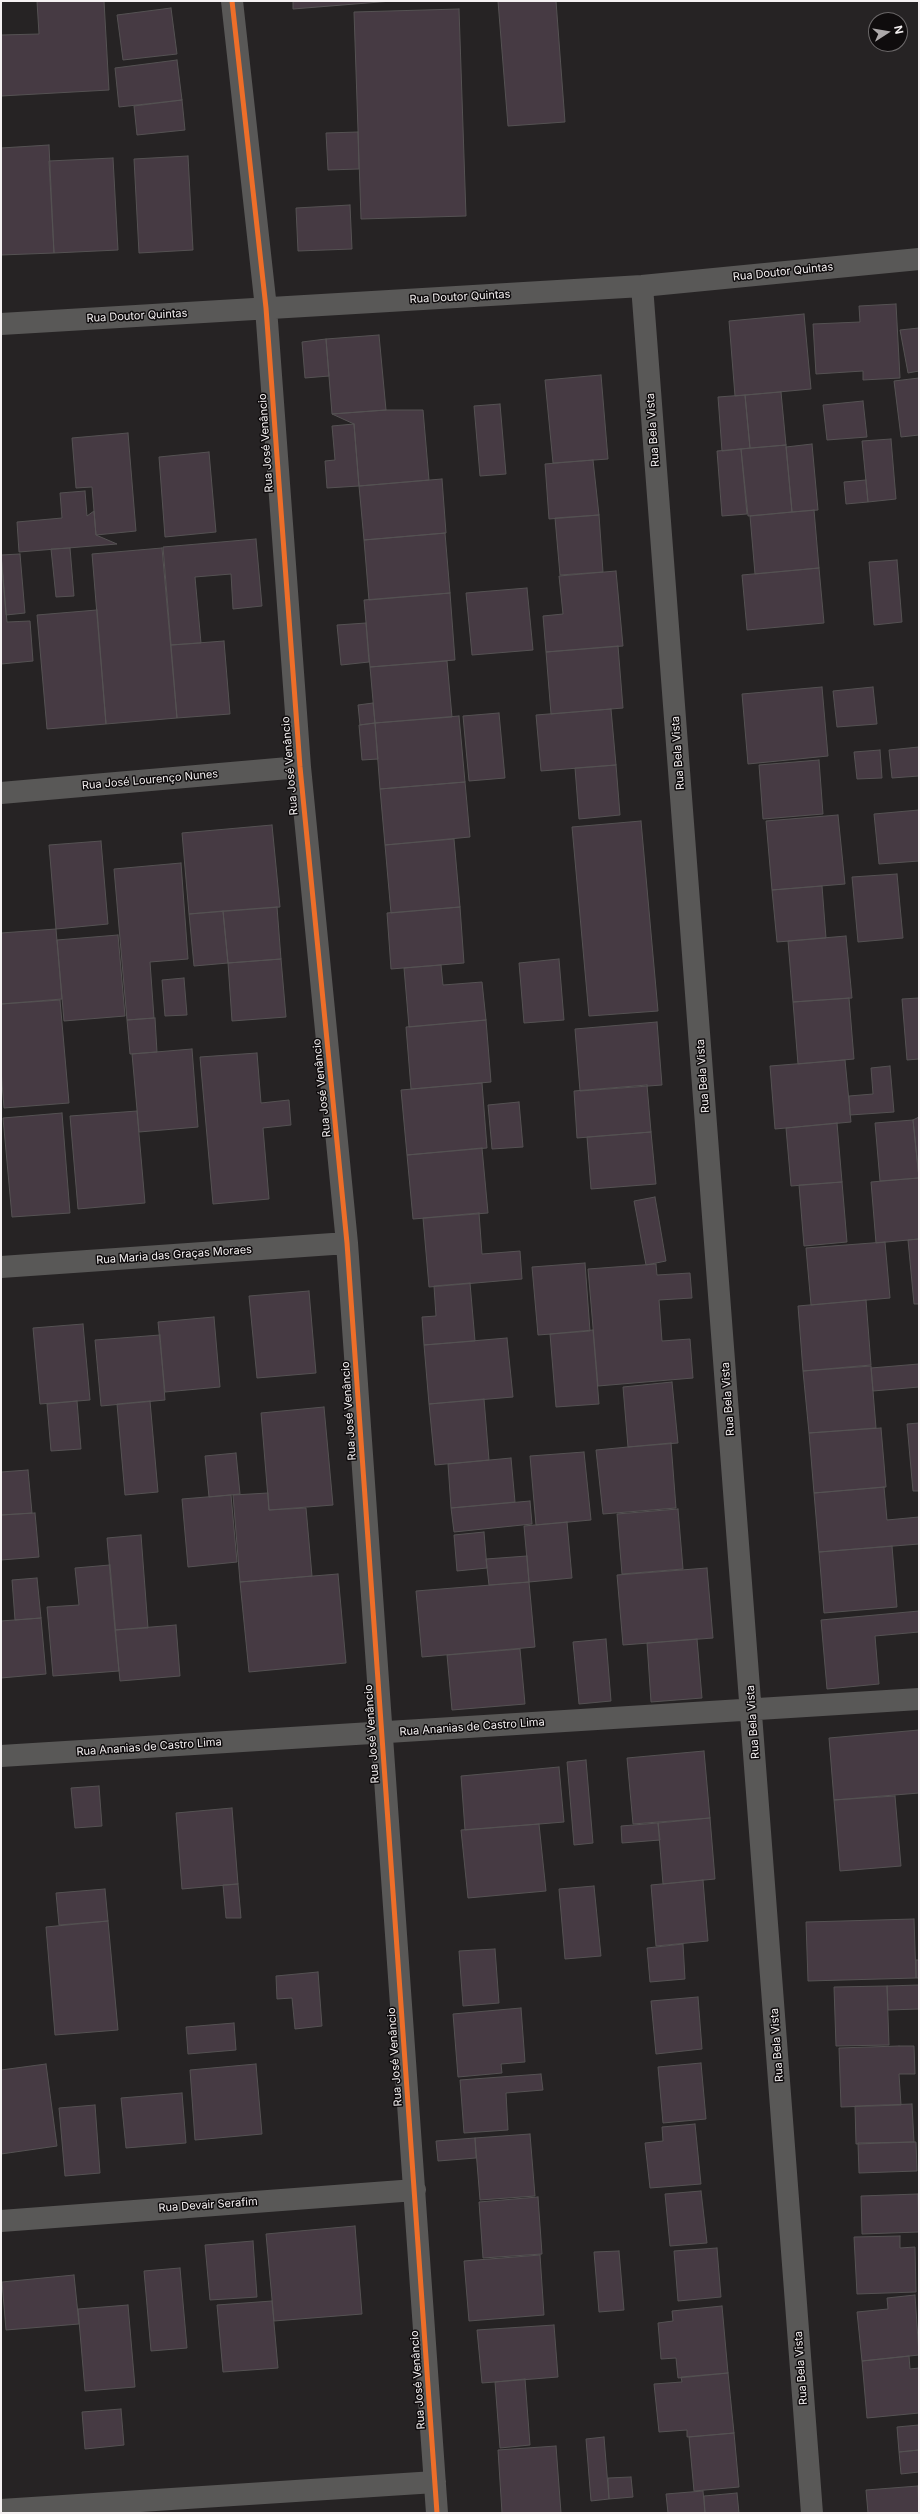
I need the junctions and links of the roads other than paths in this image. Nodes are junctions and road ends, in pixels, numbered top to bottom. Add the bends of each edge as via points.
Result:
1 (232, 1) edge
2 (919, 259) edge
3 (642, 286) junction
4 (266, 308) junction
5 (1, 324) edge
6 (300, 767) junction
7 (1, 793) edge
8 (348, 1244) junction
9 (1, 1267) edge
10 (919, 1699) edge
11 (752, 1709) junction
12 (382, 1733) junction
13 (1, 1756) edge
14 (415, 2190) junction
15 (1, 2221) edge
16 (435, 2482) junction
17 (14, 2510) edge
18 (437, 2513) edge
19 (812, 2513) edge

1 - 4 street, Rua José Venâncio
2 - 3 street, Rua Doutor Quintas
3 - 4 street, Rua Doutor Quintas
3 - 11 street, Rua Bela Vista
4 - 5 street, Rua Doutor Quintas
4 - 6 street, Rua José Venâncio
6 - 7 street, Rua José Lourenço Nunes
6 - 8 street, Rua José Venâncio
8 - 9 street, Rua Maria das Graças Moraes
8 - 12 street, Rua José Venâncio
10 - 11 street, Rua Ananias de Castro Lima
11 - 12 street, Rua Ananias de Castro Lima
11 - 19 street, Rua Bela Vista
12 - 13 street, Rua Ananias de Castro Lima
12 - 14 street, Rua José Venâncio
14 - 15 street, Rua Devair Serafim
14 - 16 street, Rua José Venâncio
16 - 17 street
16 - 18 street, Rua José Venâncio

